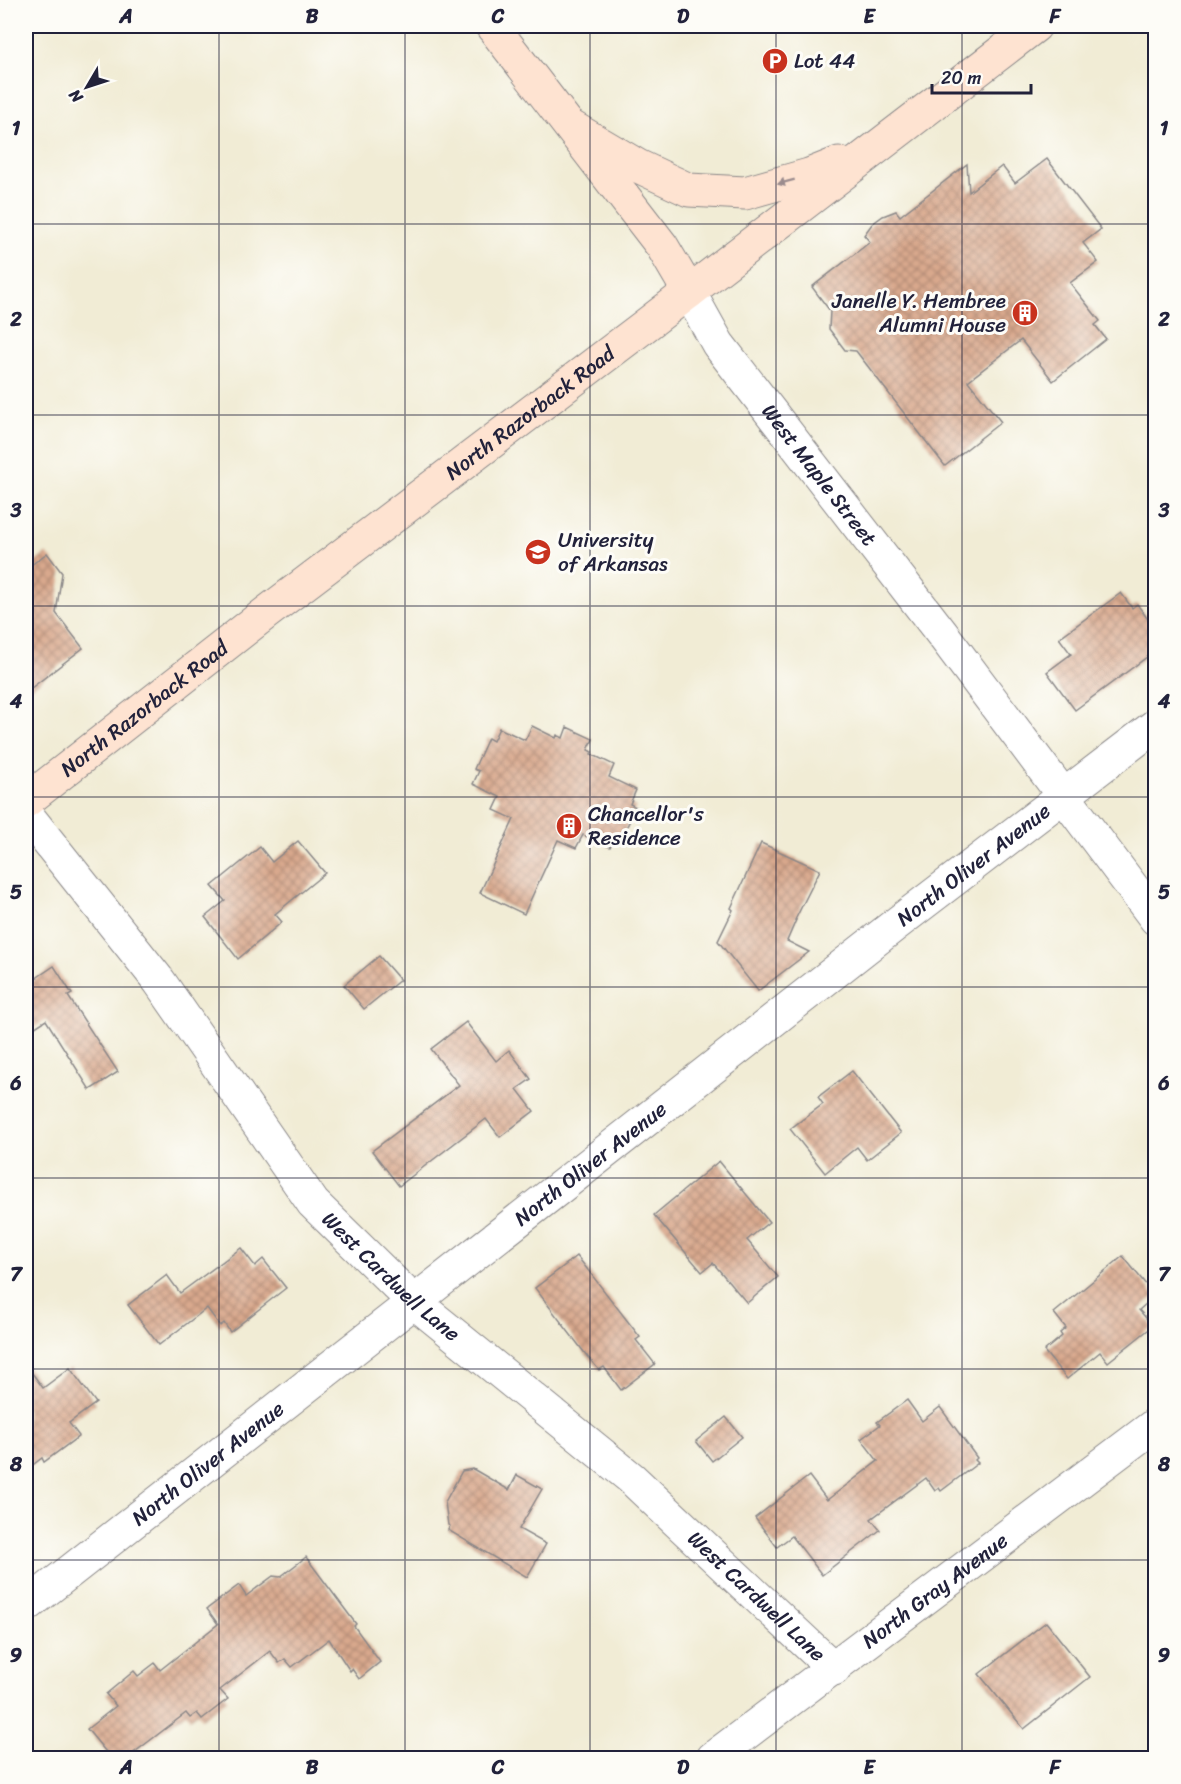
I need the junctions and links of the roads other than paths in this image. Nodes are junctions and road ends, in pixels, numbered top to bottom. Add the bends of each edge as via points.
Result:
1 (492, 26) edge
2 (1035, 26) edge
3 (570, 126) junction
4 (879, 145) junction
5 (689, 292) junction
6 (1155, 725) edge
7 (1063, 795) junction
8 (26, 801) edge
9 (26, 814) edge
10 (1155, 920) edge
11 (414, 1302) junction
12 (1155, 1424) edge
13 (26, 1606) edge
14 (834, 1669) junction
15 (713, 1758) edge

1 - 3 main road, West Maple Street
2 - 4 main road, North Razorback Road
4 -> 3 main road via 809,175 745,193 688,190
3 - 5 main road, West Maple Street via 662,246
4 - 5 main road, North Razorback Road
5 - 7 street, West Maple Street via 718,344
5 - 8 main road, North Razorback Road
6 - 7 street, North Oliver Avenue
7 - 10 street, West Maple Street
7 - 11 street, North Oliver Avenue
9 - 11 street, West Cardwell Lane via 159,981 313,1203
11 - 13 street, North Oliver Avenue
11 - 14 street, West Cardwell Lane via 631,1478
12 - 14 street, North Gray Avenue
14 - 15 street, North Gray Avenue

